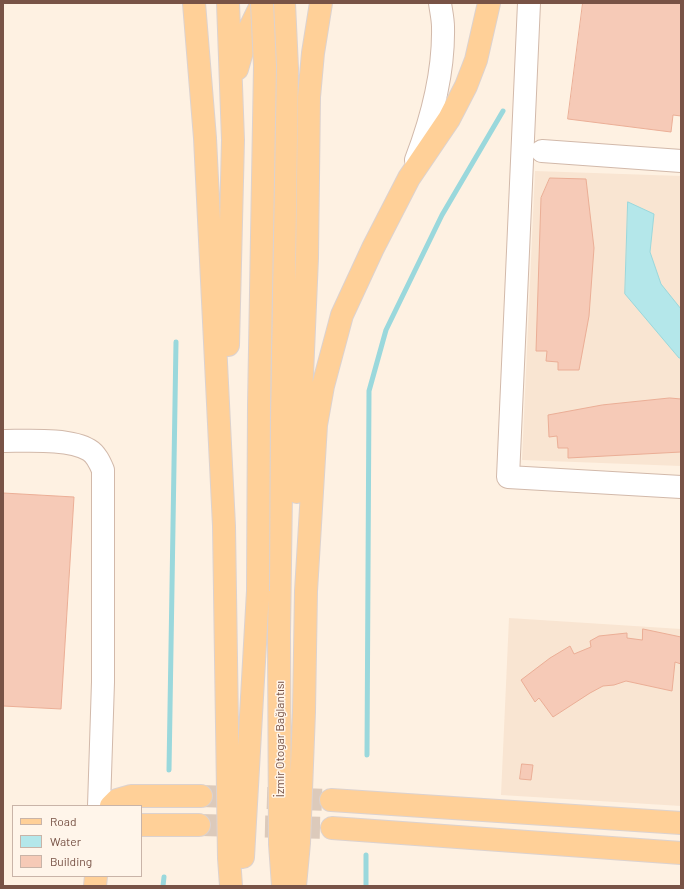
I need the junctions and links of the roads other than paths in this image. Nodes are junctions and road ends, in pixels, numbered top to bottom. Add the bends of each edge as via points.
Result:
1 (194, 3) edge
2 (228, 3) edge
3 (262, 3) edge
4 (284, 3) edge
5 (321, 3) edge
6 (440, 3) edge
7 (489, 3) edge
8 (529, 3) edge
9 (232, 88) junction
10 (542, 151) dead end
11 (681, 161) edge
12 (409, 178) junction
13 (3, 441) edge
14 (681, 487) edge
15 (224, 526) junction
16 (306, 591) junction
17 (100, 778) junction
18 (131, 796) junction
19 (201, 796) tunnel mouth
20 (331, 800) tunnel mouth
21 (99, 805) edge
22 (106, 805) edge
23 (112, 805) edge
24 (681, 823) edge
25 (142, 825) edge
26 (199, 825) tunnel mouth
27 (332, 828) tunnel mouth
28 (681, 853) edge
29 (231, 886) edge
30 (240, 886) edge
31 (283, 886) edge
32 (294, 886) edge

1 - 15 main road via 205,138
2 - 9 main road
3 - 9 main road via 247,34
3 - 30 main road, bridge via 265,66 258,591
4 - 31 main road, İzmir Otogar Bağlantısı via 287,68 280,591 280,844
5 - 16 main road via 313,53 310,97 307,258 296,482 298,533
6 - 12 street via 443,27 437,90 426,133
7 - 12 main road via 476,60 466,86 449,118
8 - 14 street via 508,477
9 - 15 main road
10 - 11 street
12 - 16 main road via 342,316 331,354 316,425
13 - 17 street via 77,444 90,450 103,470 103,682
15 - 29 main road
16 - 32 main road via 300,836
17 - 18 street via 112,789
17 - 21 street
17 - 22 street
18 - 19 main road
18 - 23 main road via 116,800
20 - 24 main road
25 - 26 main road
27 - 28 main road

